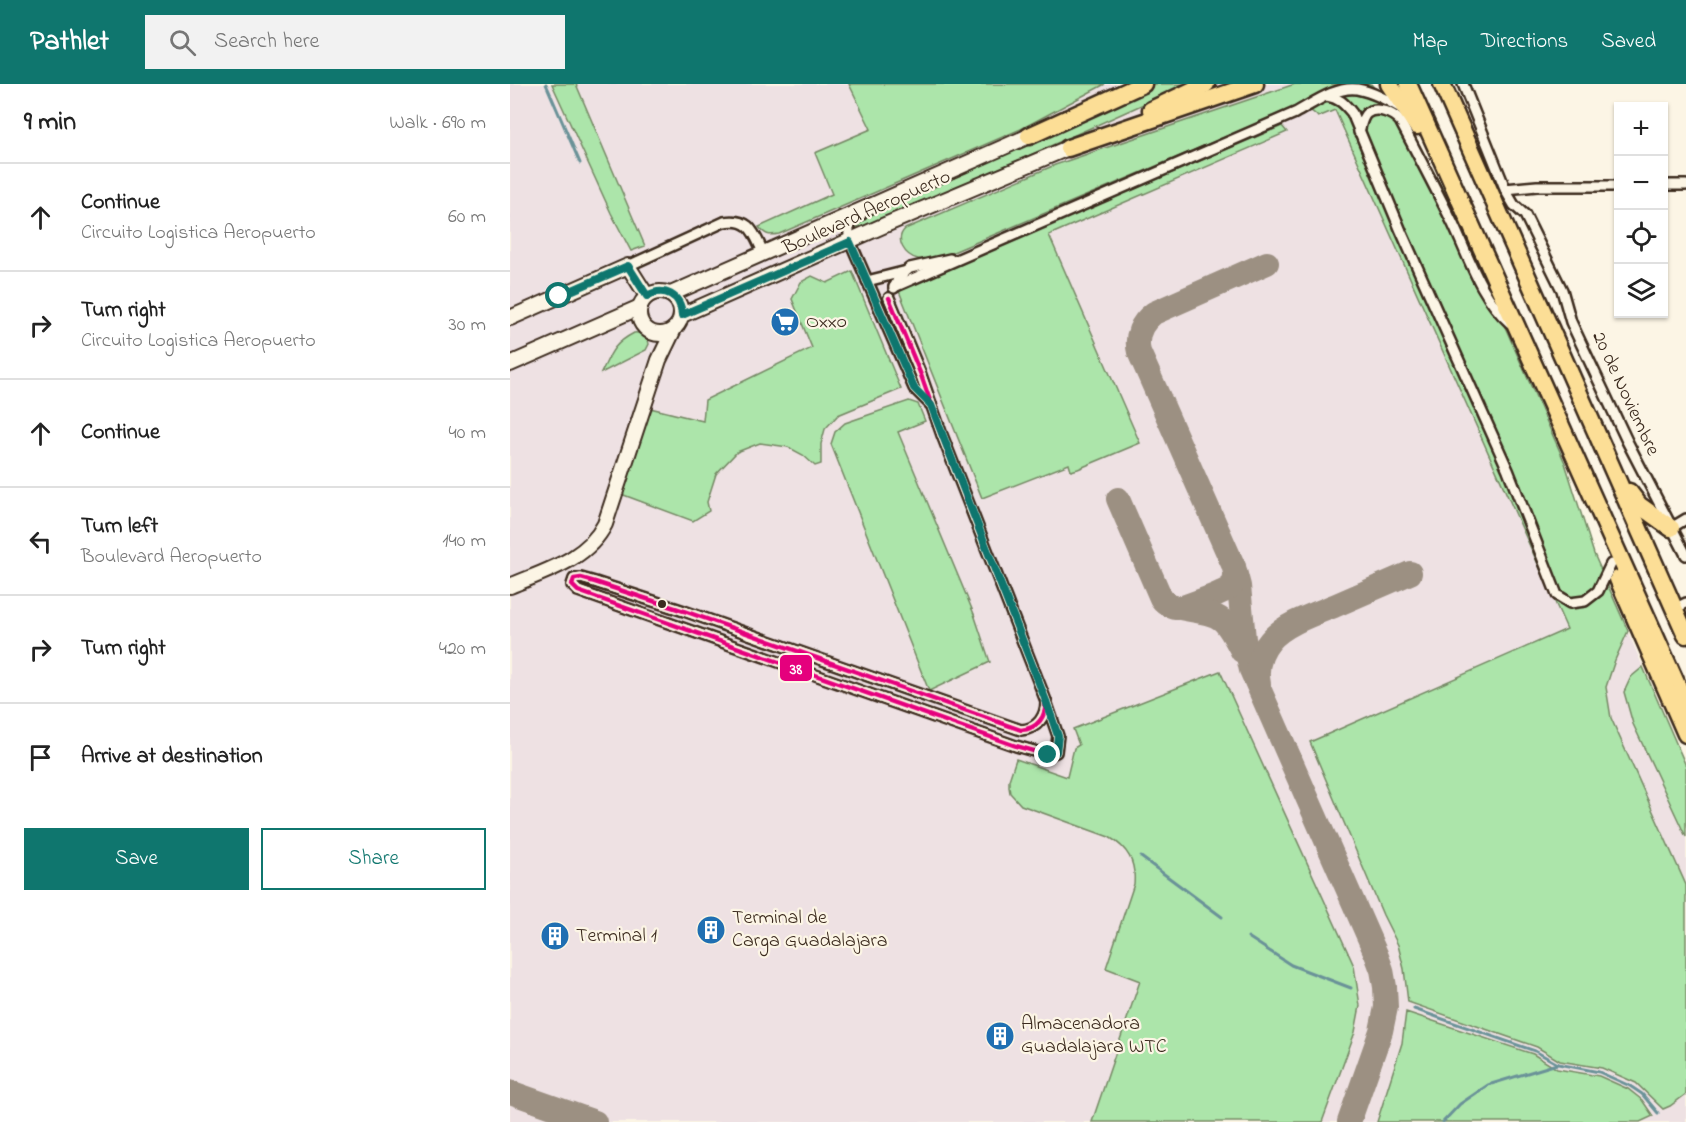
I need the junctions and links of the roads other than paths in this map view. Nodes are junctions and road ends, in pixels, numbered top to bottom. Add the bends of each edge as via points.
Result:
1 (1124, 84) edge
2 (1143, 84) edge
3 (1206, 84) edge
4 (1255, 84) edge
5 (1389, 84) edge
6 (1408, 84) edge
7 (1442, 84) edge
8 (1463, 84) edge
9 (1327, 96) junction
10 (1409, 112) junction
11 (1359, 132) junction
12 (1029, 136) junction
13 (1068, 148) junction
14 (978, 159) junction
15 (1668, 185) edge
16 (1686, 185) edge
17 (1614, 186) edge
18 (1505, 189) junction
19 (1457, 194) junction
20 (850, 242) junction
21 (764, 254) junction
22 (961, 258) junction
23 (628, 266) junction
24 (903, 272) junction
25 (867, 282) junction
26 (894, 287) junction
27 (672, 294) junction
28 (889, 298) junction
29 (643, 301) junction
30 (880, 312) junction
31 (682, 315) junction
32 (510, 318) edge
33 (674, 329) junction
34 (1518, 329) junction
35 (510, 364) edge
36 (931, 405) junction
37 (1576, 459) junction
38 (1611, 466) junction
39 (1679, 523) edge
40 (1686, 555) edge
41 (1611, 564) junction
42 (510, 586) edge
43 (1680, 606) edge
44 (1686, 635) edge
45 (1046, 701) junction
46 (1686, 705) edge
47 (1686, 734) edge

1 - 12 highway
2 - 12 highway
3 - 13 highway
4 - 13 highway
5 - 10 highway
6 - 19 highway
7 - 38 highway
8 - 18 street, 20 de Noviembre
9 - 10 street via 1354,88
9 - 11 street via 1337,98 1352,113
9 - 22 street
10 - 19 highway
11 - 34 street via 1367,112 1388,112 1400,120 1488,298
11 - 41 street via 1508,471 1557,595 1570,603 1585,602 1598,591
12 - 14 street, Boulevard Aeropuerto
13 - 20 street, Boulevard Aeropuerto
14 - 20 street via 854,219 849,226
14 - 21 street, Boulevard Aeropuerto
15 - 16 street
17 - 18 street
18 - 39 street, 20 de Noviembre via 1525,215 1562,290 1571,322 1627,441
19 - 34 highway
20 - 25 street
20 - 31 street, Boulevard Aeropuerto
21 - 23 street via 751,228 732,220
21 - 27 street, Boulevard Aeropuerto
22 - 24 street
22 - 26 street
23 - 29 street
23 - 32 street
24 - 25 street
24 - 26 street
25 - 30 street
26 - 28 street
27 - 29 street via 659,291
27 - 31 street via 680,303
28 - 30 street
28 - 36 street
29 - 33 street via 639,318 644,327 661,334
29 - 35 street
30 - 36 street via 914,388
31 - 33 street
33 - 42 street via 658,360 599,536 578,555
34 - 37 highway
36 - 45 street
37 - 41 highway
37 - 46 highway
38 - 39 highway via 1639,505
38 - 43 highway
39 - 40 street, 20 de Noviembre
41 - 47 highway
43 - 44 highway
45 - 45 street via 1038,724 1021,730 639,596 581,578 574,579 572,585 578,591 1048,755 1056,752 1058,736

